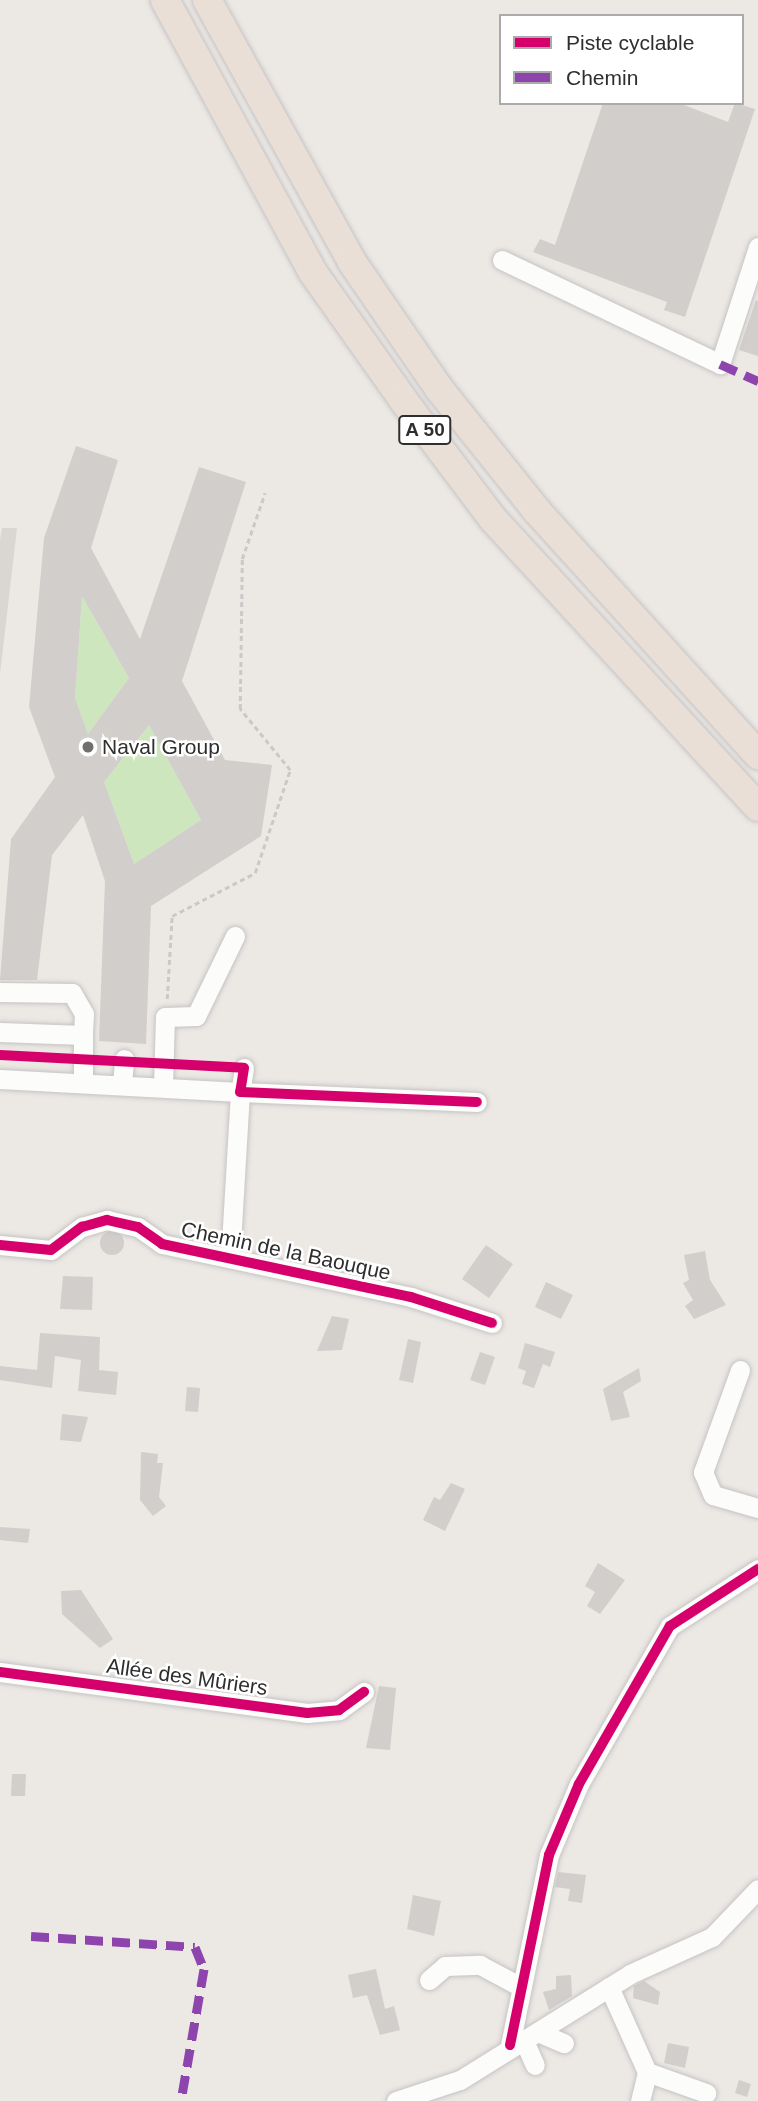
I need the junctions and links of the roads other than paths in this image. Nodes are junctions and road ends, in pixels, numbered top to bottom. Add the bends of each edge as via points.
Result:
1 (165, 0) edge
2 (207, 0) edge
3 (758, 247) edge
4 (502, 261) dead end
5 (758, 755) edge
6 (758, 807) edge
7 (235, 936) dead end
8 (0, 992) edge
9 (0, 1032) edge
10 (83, 1035) junction
11 (124, 1059) dead end
12 (244, 1068) dead end
13 (0, 1079) edge
14 (83, 1083) junction
15 (122, 1084) junction
16 (163, 1087) junction
17 (240, 1092) junction
18 (477, 1102) dead end
19 (0, 1245) edge
20 (230, 1258) junction
21 (492, 1323) dead end
22 (740, 1370) dead end
23 (758, 1508) edge
24 (758, 1569) edge
25 (0, 1672) edge
26 (364, 1692) dead end
27 (758, 1889) edge
28 (429, 1980) dead end
29 (521, 1987) junction
30 (609, 1987) junction
31 (525, 2040) junction
32 (564, 2043) dead end
33 (535, 2065) dead end
34 (647, 2072) junction
35 (706, 2093) dead end
36 (396, 2101) edge
37 (640, 2101) edge

1 - 6 highway, A 50 via 312,271 404,401 493,519
2 - 5 highway, A 50 via 352,262 440,390 536,510
3 - 4 street via 720,364
7 - 16 street via 196,1016 165,1017
8 - 10 street via 72,993 84,1014
9 - 10 street
10 - 14 street
11 - 15 street
12 - 17 street
13 - 14 street
14 - 15 street
15 - 16 street
16 - 17 street
17 - 18 street
17 - 20 street
19 - 20 street, Chemin de la Baouque via 51,1250 82,1227 107,1220 138,1227 162,1244
20 - 21 street, Chemin de la Baouque via 411,1297
22 - 23 street via 703,1472 713,1495
24 - 29 street via 670,1626 658,1643 579,1784 549,1855
25 - 26 street, Allée des Mûriers via 307,1713 339,1710
27 - 30 street via 712,1937 670,1952
28 - 29 street via 445,1966 480,1965
29 - 31 street
30 - 31 street
30 - 34 street
31 - 32 street
31 - 33 street
31 - 36 street via 460,2080
34 - 35 street
34 - 37 street

